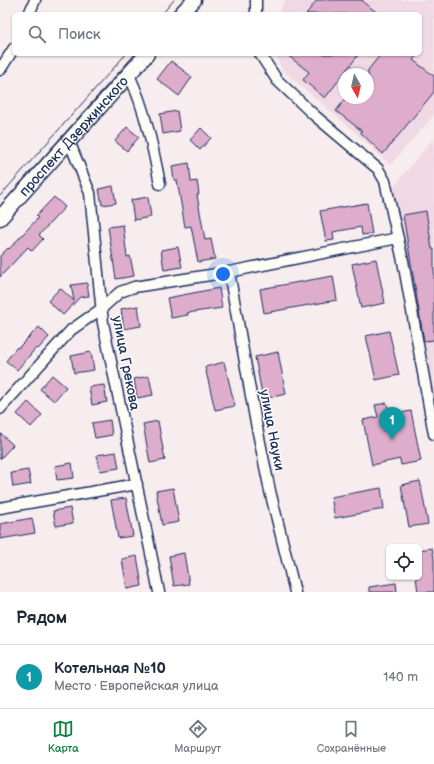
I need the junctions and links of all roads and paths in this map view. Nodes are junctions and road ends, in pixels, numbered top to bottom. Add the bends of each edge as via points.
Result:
1 (35, 0) edge
2 (194, 0) edge
3 (256, 0) edge
4 (30, 12) edge
5 (183, 12) edge
6 (256, 12) edge
7 (12, 51) edge
8 (145, 56) edge
9 (261, 56) edge
10 (0, 70) edge
11 (129, 75) junction
12 (69, 141) junction
13 (160, 184) dead end
14 (0, 218) edge
15 (398, 238) junction
16 (229, 272) junction
17 (101, 309) junction
18 (0, 409) edge
19 (434, 434) edge
20 (136, 484) junction
21 (0, 508) edge
22 (158, 592) edge
23 (295, 592) edge

1 - 4 street
2 - 5 main road
3 - 6 street
7 - 10 street
8 - 11 main road, проспект Дзержинского
9 - 15 street via 277,80 378,169 385,181
11 - 12 main road, проспект Дзержинского
11 - 13 street via 153,145
12 - 14 main road, проспект Дзержинского
12 - 17 street, улица Грекова via 90,194
15 - 16 street
15 - 19 street
16 - 17 street via 134,287 120,292
16 - 23 street, улица Науки via 270,491
17 - 18 street via 71,330
17 - 20 street, улица Грекова
20 - 21 street
20 - 22 street, улица Грекова

